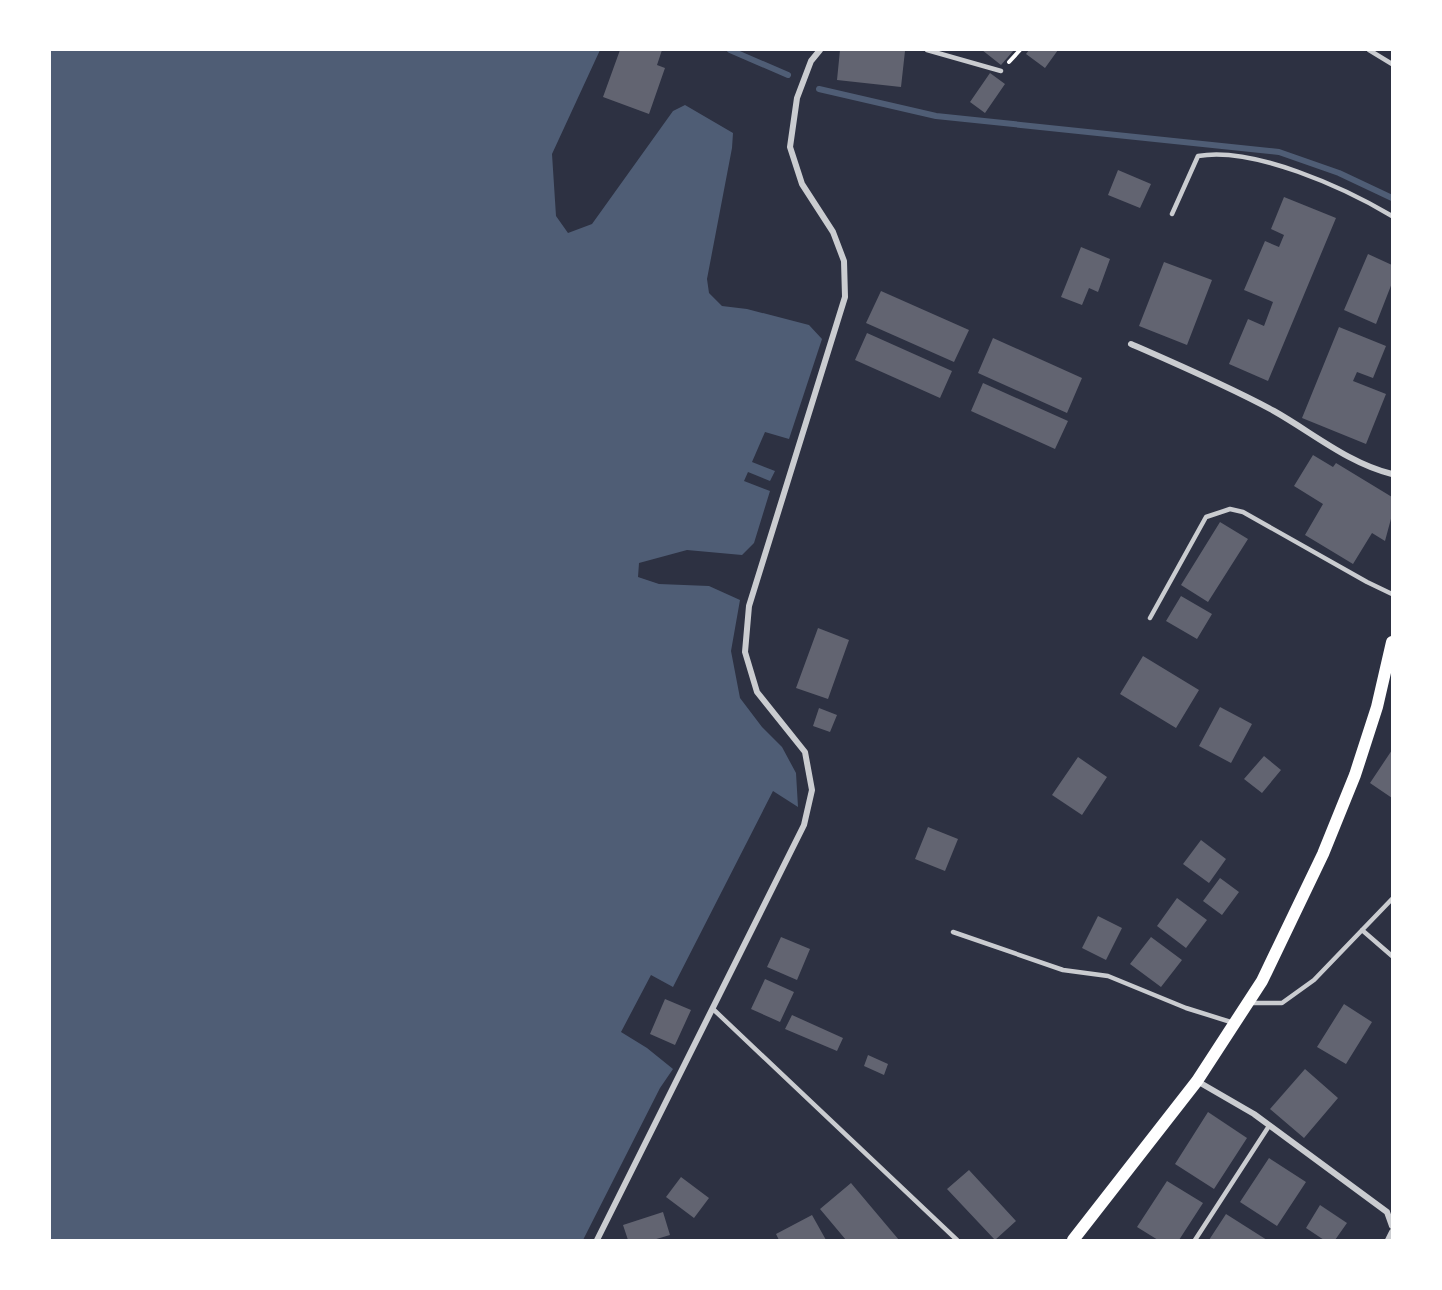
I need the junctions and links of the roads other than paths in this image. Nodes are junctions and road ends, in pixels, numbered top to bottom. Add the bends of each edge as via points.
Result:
1 (820, 50) edge
2 (927, 50) edge
3 (1369, 50) edge
4 (1392, 64) edge
5 (1001, 71) road end
6 (1172, 214) dead end
7 (1392, 216) edge
8 (1131, 344) dead end
9 (1392, 474) edge
10 (1392, 594) edge
11 (1150, 618) dead end
12 (1392, 642) edge
13 (1392, 899) edge
14 (1362, 930) junction
15 (953, 933) dead end
16 (1392, 956) edge
17 (1247, 1003) junction
18 (713, 1009) junction
19 (1234, 1023) junction
20 (1197, 1081) junction
21 (1269, 1126) junction
22 (1392, 1226) edge
23 (1392, 1232) edge
24 (597, 1240) edge
25 (957, 1240) edge
26 (1073, 1240) edge
27 (1195, 1240) edge
28 (1388, 1240) edge

1 - 18 street via 797,98 790,147 802,184 833,232 844,261 845,297 749,606 745,652 757,692 805,752 812,790 804,825
2 - 5 lane
3 - 4 lane
6 - 7 lane via 1198,156 1212,153 1286,167
8 - 9 street via 1275,412 1349,458
10 - 11 lane via 1269,526 1230,509 1206,518
12 - 17 main road via 1355,775 1327,844 1262,981
13 - 14 lane
14 - 16 lane
14 - 17 lane via 1314,980 1282,1003
15 - 19 lane via 1063,970 1108,976
17 - 19 main road
18 - 24 street
18 - 25 lane
19 - 20 main road
20 - 21 street
20 - 26 main road
21 - 22 street via 1387,1212
21 - 27 lane
23 - 28 street

